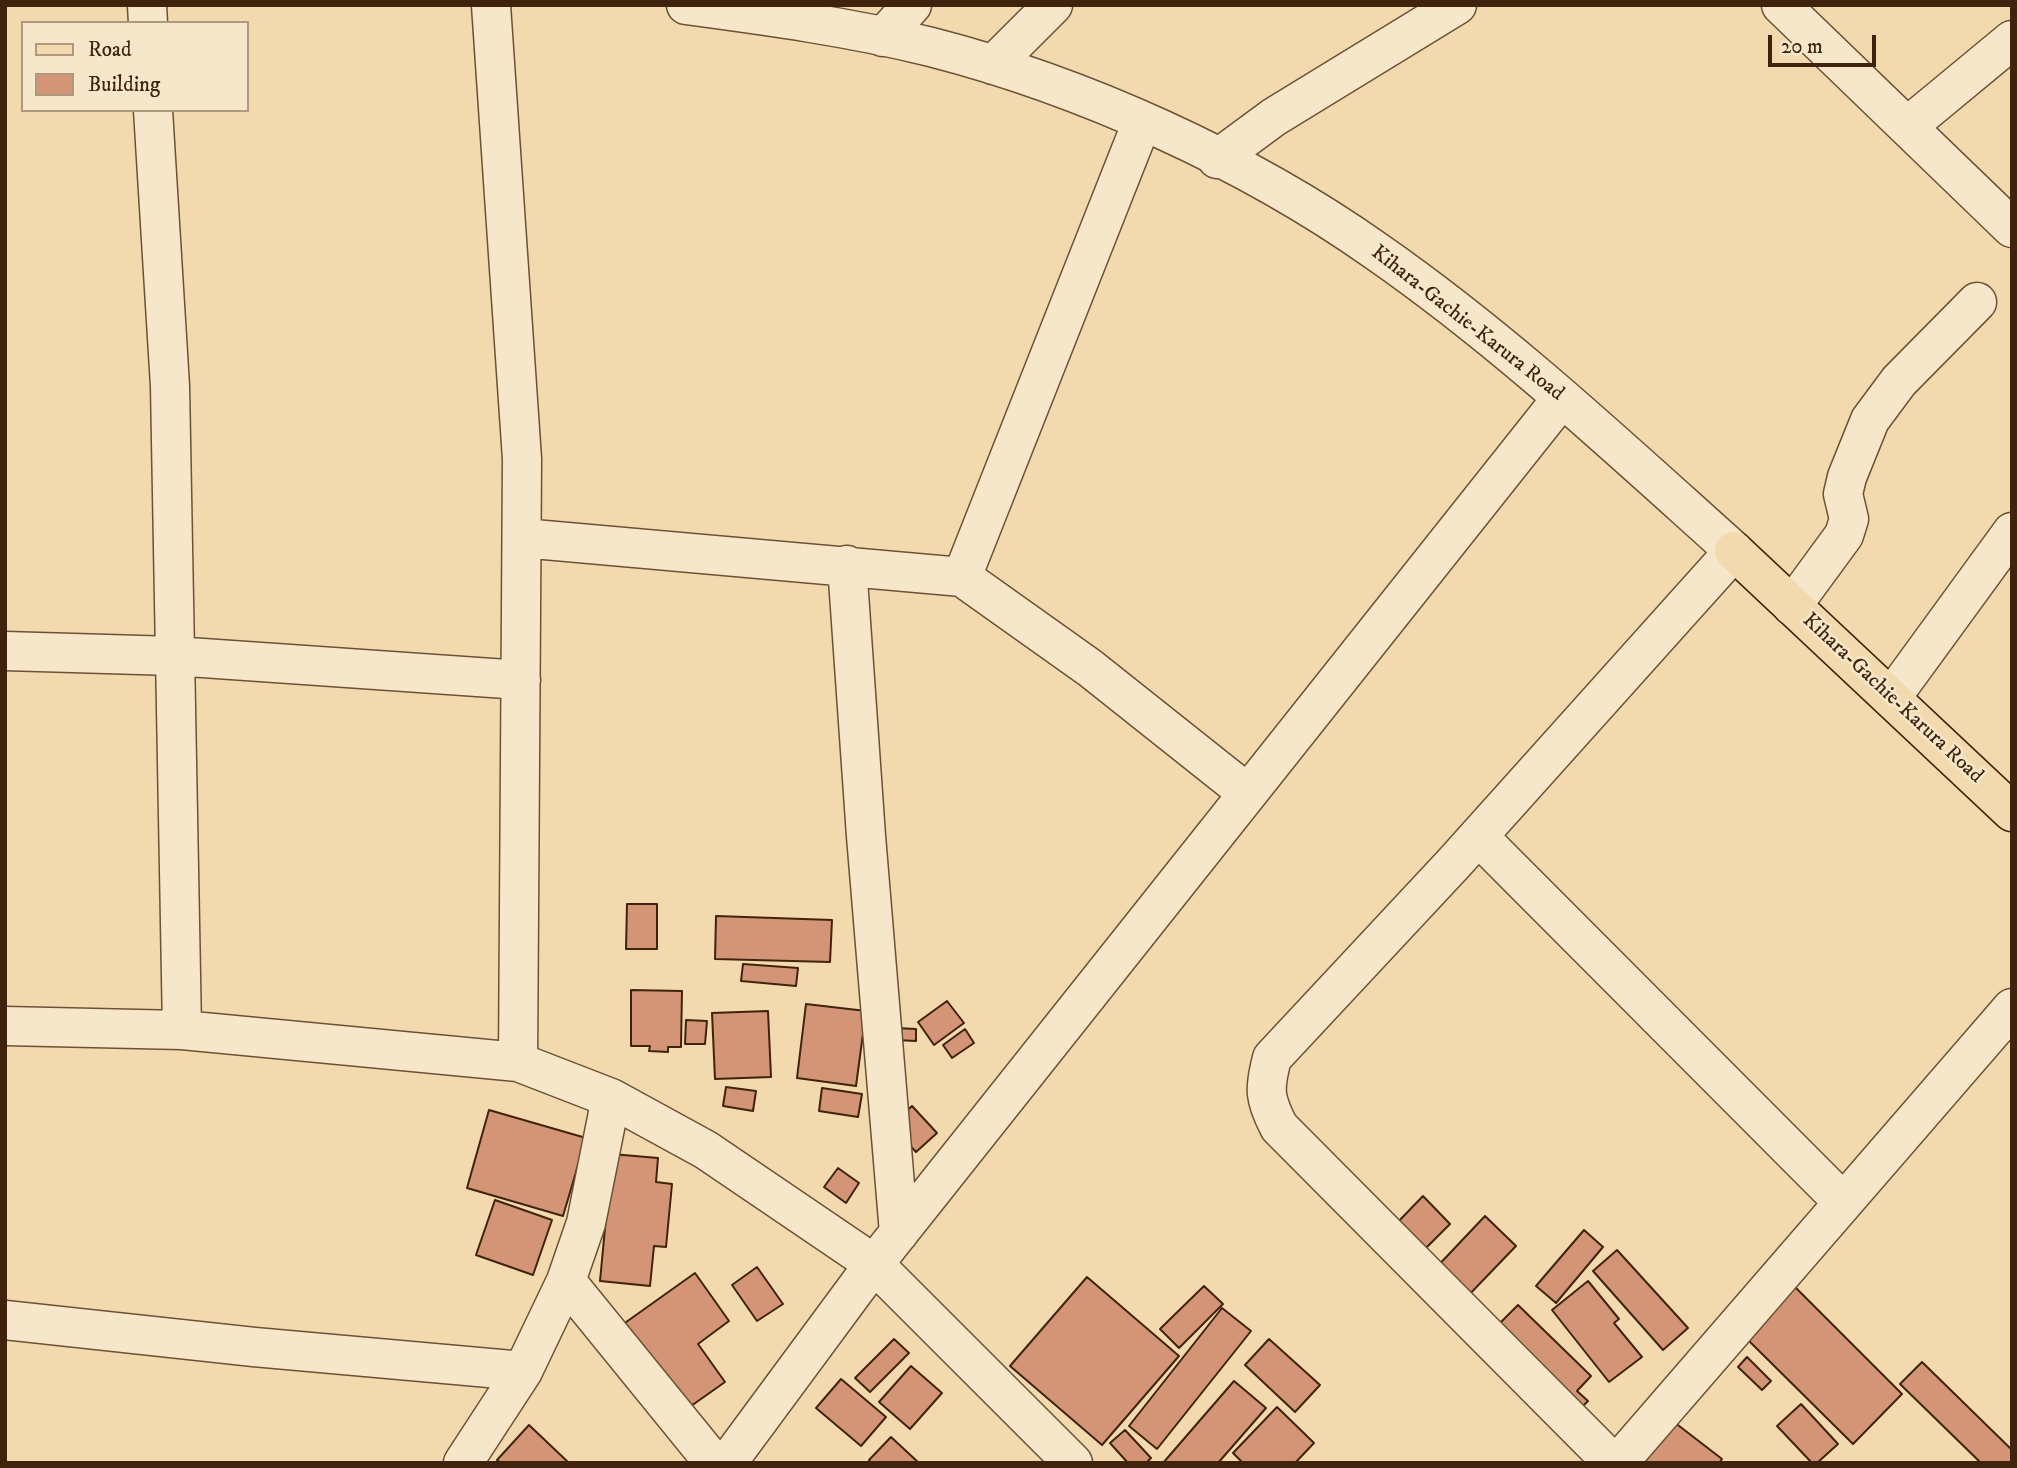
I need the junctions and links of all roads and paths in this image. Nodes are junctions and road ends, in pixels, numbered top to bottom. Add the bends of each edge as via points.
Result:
1 (491, 5) edge
2 (686, 5) edge
3 (912, 5) edge
4 (1053, 5) edge
5 (1457, 5) edge
6 (1781, 5) edge
7 (883, 37) junction
8 (2012, 40) edge
9 (993, 65) junction
10 (153, 112) edge
11 (1142, 122) junction
12 (1908, 126) junction
13 (1217, 159) junction
14 (2012, 228) edge
15 (1977, 302) dead end
16 (1562, 398) junction
17 (2012, 532) edge
18 (522, 538) junction
19 (1734, 551) junction
20 (847, 565) junction
21 (962, 577) junction
22 (1792, 607) junction
23 (5, 651) edge
24 (174, 656) junction
25 (521, 680) junction
26 (1891, 698) junction
27 (1246, 792) junction
28 (2012, 812) edge
29 (1478, 836) junction
30 (2012, 1008) edge
31 (5, 1026) edge
32 (182, 1030) junction
33 (518, 1062) junction
34 (611, 1098) junction
35 (1843, 1202) junction
36 (899, 1233) junction
37 (874, 1264) junction
38 (566, 1281) junction
39 (5, 1320) edge
40 (523, 1371) junction
41 (463, 1463) edge
42 (713, 1463) edge
43 (727, 1463) edge
44 (1073, 1463) edge
45 (1616, 1463) edge

1 - 18 street via 522,459
2 - 7 street, Kihara-Gachie-Karura Road via 808,21
3 - 7 street
4 - 9 street
5 - 13 street via 1273,117
6 - 12 street
7 - 9 street, Kihara-Gachie-Karura Road
8 - 12 street
9 - 11 street, Kihara-Gachie-Karura Road
10 - 24 street via 170,386
11 - 13 street, Kihara-Gachie-Karura Road
11 - 21 street
12 - 14 street
13 - 16 street, Kihara-Gachie-Karura Road via 1290,197 1373,249 1456,309
15 - 22 street via 1899,381 1870,420 1843,494 1849,519 1844,535
16 - 19 street, Kihara-Gachie-Karura Road
16 - 27 street
17 - 26 street
18 - 20 street
18 - 25 street
19 - 22 main road, Kihara-Gachie-Karura Road
19 - 29 street
20 - 21 street
20 - 36 street
21 - 27 street via 1090,668
22 - 26 main road, Kihara-Gachie-Karura Road
23 - 24 street
24 - 25 street
24 - 32 street
25 - 33 street
26 - 28 main road, Kihara-Gachie-Karura Road
27 - 36 street
29 - 35 street
29 - 45 street via 1272,1058 1266,1103 1279,1127
30 - 35 street
31 - 32 street
32 - 33 street
33 - 34 street
34 - 37 street via 706,1150
34 - 38 street via 586,1223
35 - 45 street
36 - 37 street
37 - 43 street
37 - 44 street
38 - 40 street
38 - 42 street
39 - 40 street
40 - 41 street

